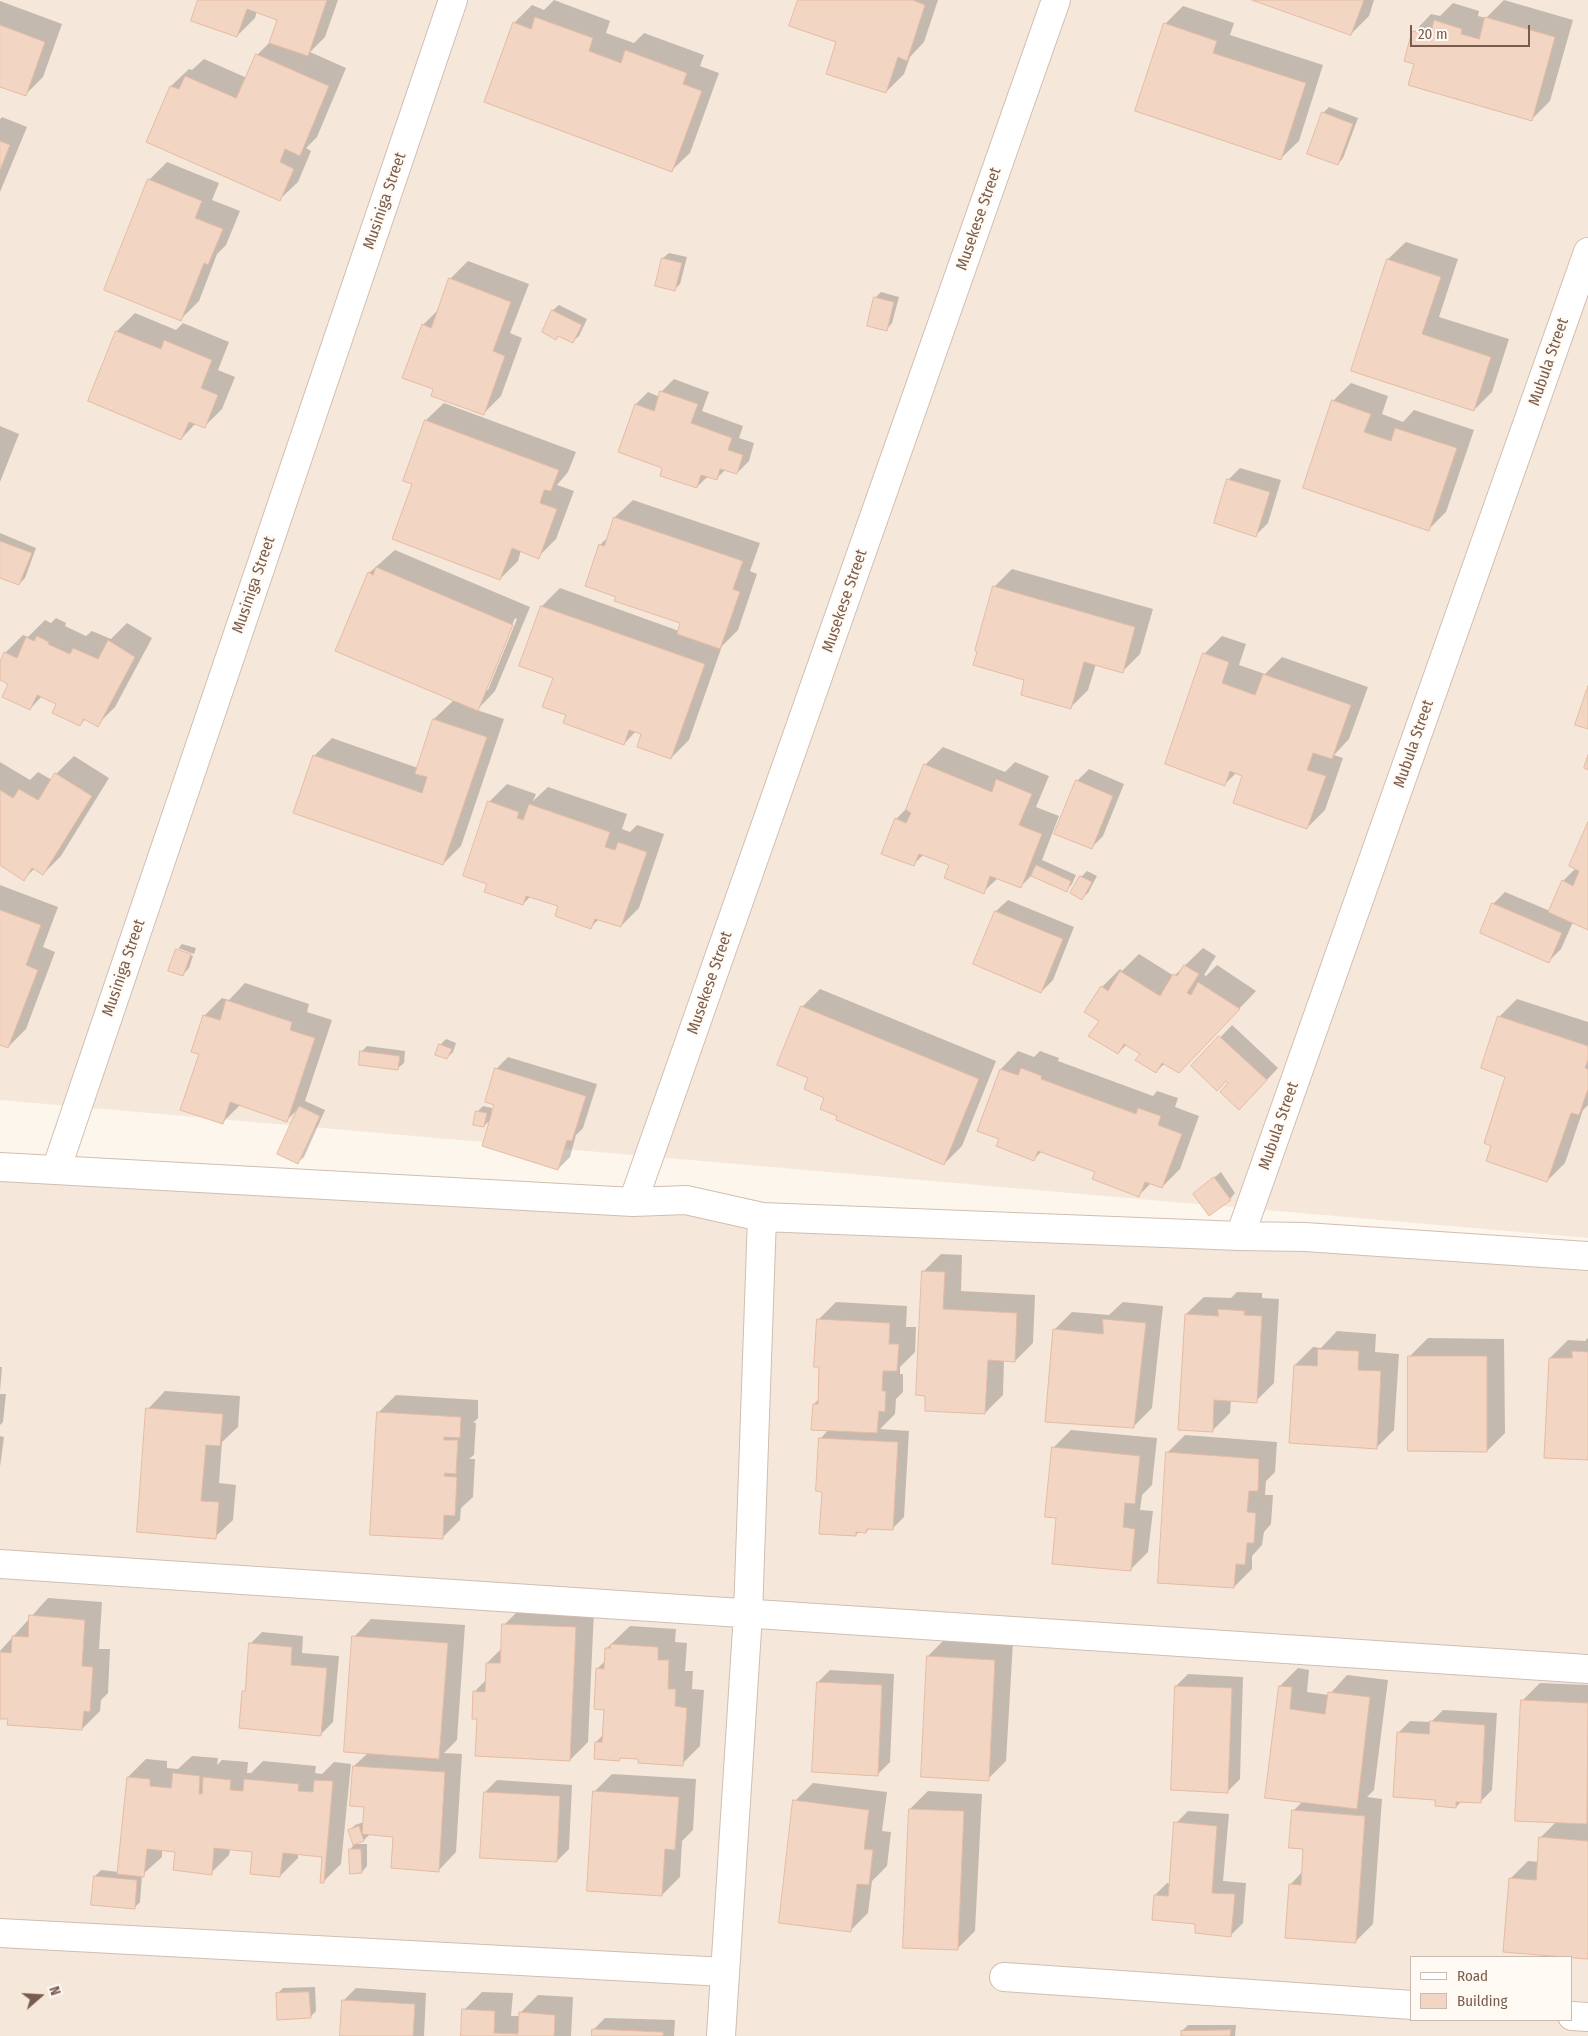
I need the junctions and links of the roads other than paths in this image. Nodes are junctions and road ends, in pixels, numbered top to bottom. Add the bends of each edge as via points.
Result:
1 (453, 0) edge
2 (1056, 0) edge
3 (1588, 252) edge
4 (0, 1167) edge
5 (56, 1170) junction
6 (633, 1202) junction
7 (762, 1217) junction
8 (1240, 1236) junction
9 (1588, 1256) edge
10 (0, 1564) edge
11 (748, 1614) junction
12 (1588, 1669) edge
13 (0, 1933) edge
14 (725, 1972) junction
15 (1004, 1977) dead end
16 (1410, 2005) edge
17 (1573, 2016) edge
18 (1588, 2017) edge
19 (721, 2036) edge

1 - 5 street, Musiniga Street
2 - 6 street, Musekese Street
3 - 8 street, Mubula Street
4 - 5 street
5 - 6 street
6 - 7 street via 686,1200
7 - 8 street
7 - 11 street
8 - 9 street via 1305,1237
10 - 11 street
11 - 12 street
11 - 14 street
13 - 14 street
14 - 19 street
15 - 16 street
17 - 18 street

